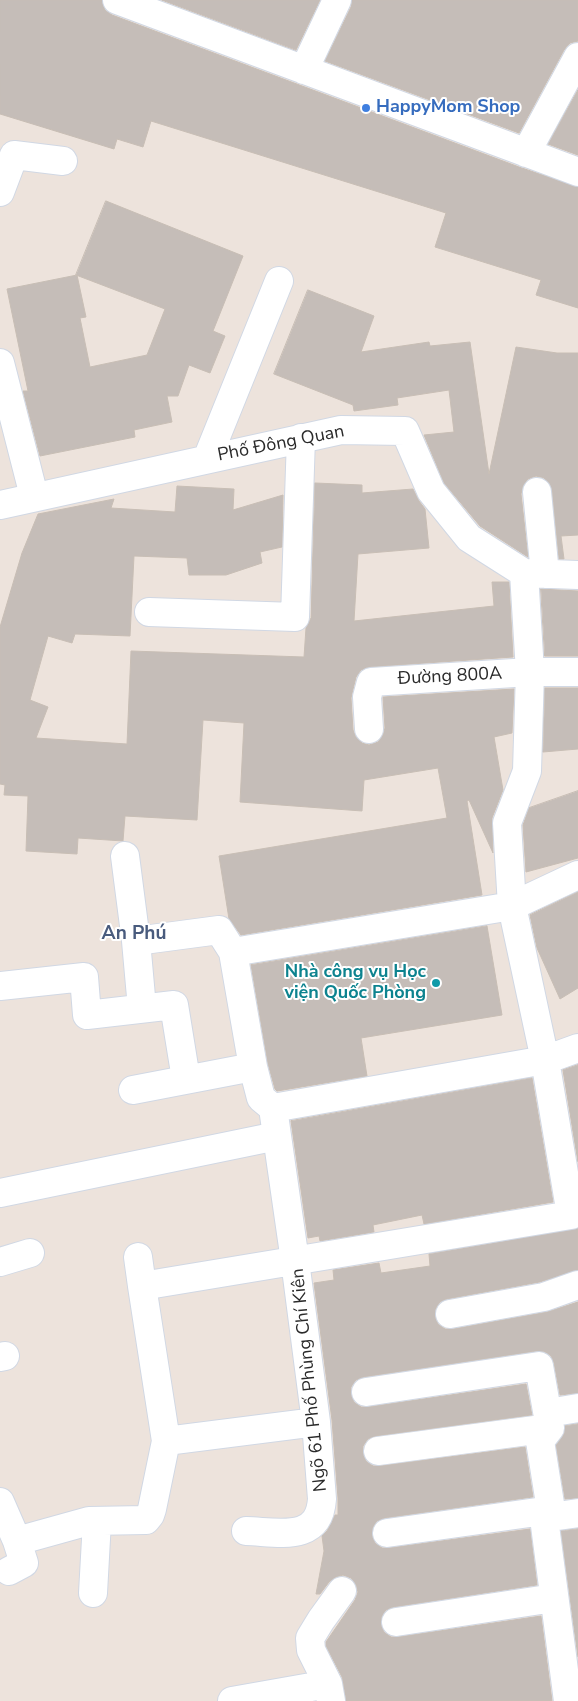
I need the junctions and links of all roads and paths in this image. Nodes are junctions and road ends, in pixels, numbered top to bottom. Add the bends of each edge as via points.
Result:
1 (117, 0) edge
2 (337, 0) edge
3 (578, 57) edge
4 (304, 70) junction
5 (526, 153) junction
6 (63, 161) dead end
7 (578, 172) edge
8 (0, 192) edge
9 (279, 281) dead end
10 (0, 364) edge
11 (301, 438) junction
12 (207, 460) junction
13 (537, 492) dead end
14 (34, 496) junction
15 (0, 505) edge
16 (535, 574) junction
17 (578, 575) edge
18 (149, 612) dead end
19 (530, 672) junction
20 (578, 672) edge
21 (369, 729) dead end
22 (125, 856) dead end
23 (578, 876) edge
24 (512, 906) junction
25 (136, 941) junction
26 (233, 952) junction
27 (0, 986) edge
28 (142, 1008) junction
29 (578, 1048) edge
30 (545, 1060) junction
31 (253, 1066) junction
32 (186, 1079) junction
33 (133, 1090) dead end
34 (273, 1108) junction
35 (277, 1136) junction
36 (0, 1193) edge
37 (30, 1253) dead end
38 (138, 1258) dead end
39 (296, 1261) junction
40 (0, 1262) edge
41 (578, 1285) edge
42 (142, 1286) junction
43 (450, 1314) dead end
44 (366, 1392) dead end
45 (578, 1408) edge
46 (549, 1420) junction
47 (316, 1422) junction
48 (166, 1441) junction
49 (378, 1451) dead end
50 (0, 1502) edge
51 (578, 1513) edge
52 (547, 1514) junction
53 (97, 1521) junction
54 (246, 1531) dead end
55 (387, 1533) dead end
56 (17, 1541) junction
57 (8, 1571) dead end
58 (342, 1591) dead end
59 (93, 1593) dead end
60 (554, 1598) junction
61 (396, 1622) dead end
62 (329, 1693) edge
63 (232, 1701) edge
64 (568, 1701) edge

1 - 4 street
2 - 4 street
3 - 5 street
4 - 5 street
5 - 7 street
6 - 8 street via 14,155
9 - 12 street
10 - 14 street
11 - 12 street, Phố Đông Quan
11 - 16 street, Phố Đông Quan via 342,430 405,431 431,491 469,538
11 - 18 street via 295,617
12 - 14 street, Phố Đông Quan
13 - 16 street
14 - 15 street, Phố Đông Quan
16 - 17 street
16 - 19 street
19 - 20 street, Đường 800A
19 - 21 street, Đường 800A via 371,682 367,697
19 - 24 street via 527,771 506,823
22 - 25 street
23 - 24 street
24 - 26 street
24 - 30 street
25 - 26 street via 218,930
25 - 28 street
26 - 31 street
27 - 28 street via 84,977 87,1015
28 - 32 street via 174,1005
29 - 30 street
30 - 34 street
30 - 39 street, Ngõ 61 Phố Phùng Chí Kiên via 571,1215
31 - 32 street
31 - 34 street via 261,1098
32 - 33 street
34 - 35 street
35 - 36 street
35 - 39 street
37 - 40 street
38 - 42 street
39 - 42 street
39 - 47 street, Ngõ 61 Phố Phùng Chí Kiên
41 - 43 street via 544,1297
42 - 48 street
44 - 46 street via 539,1366
45 - 46 street
46 - 49 street
46 - 52 street via 540,1441
47 - 48 street
47 - 54 street, Ngõ 61 Phố Phùng Chí Kiên via 322,1499 322,1511 316,1522 307,1529 293,1532
48 - 53 street via 150,1515 146,1520
50 - 56 street
51 - 52 street
52 - 55 street
52 - 60 street
53 - 56 street
53 - 59 street
56 - 57 street via 24,1563
58 - 62 street via 310,1638
60 - 61 street
60 - 64 street
62 - 63 street

